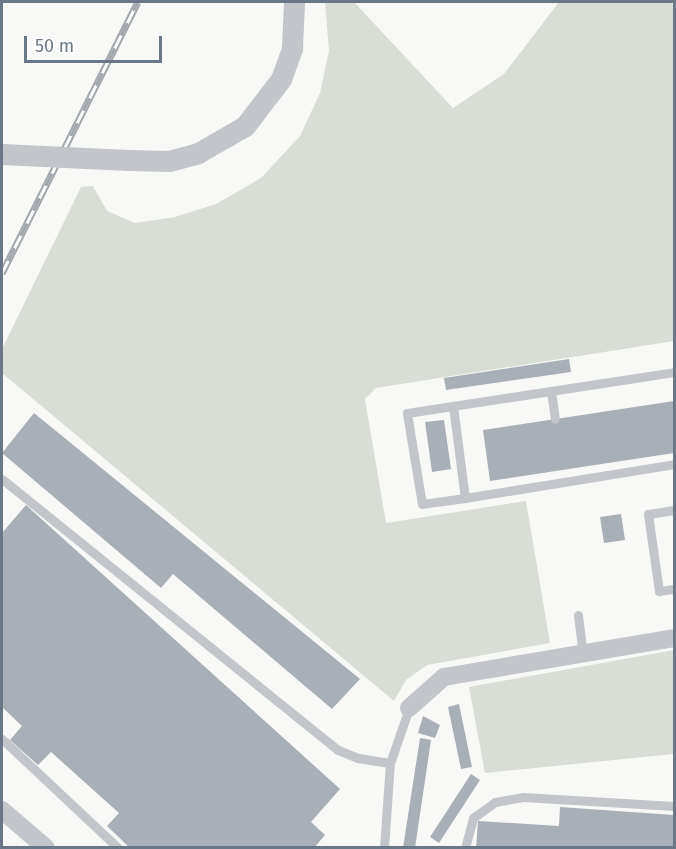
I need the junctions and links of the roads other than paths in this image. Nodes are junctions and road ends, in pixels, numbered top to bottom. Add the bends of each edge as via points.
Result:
1 (294, 2) edge
2 (2, 154) edge
3 (675, 372) edge
4 (552, 391) junction
5 (453, 406) junction
6 (555, 419) dead end
7 (675, 464) edge
8 (2, 479) edge
9 (465, 498) junction
10 (675, 510) edge
11 (675, 589) edge
12 (578, 615) dead end
13 (675, 638) edge
14 (583, 653) junction
15 (409, 708) joint
16 (2, 739) edge
17 (390, 763) junction
18 (675, 806) edge
19 (2, 810) edge
20 (46, 848) edge
21 (118, 848) edge
22 (384, 848) edge
23 (465, 848) edge

1 - 2 street, bridge via 292,48 281,80 245,126 198,153 169,161
3 - 4 lane
4 - 5 lane
4 - 6 lane
5 - 9 lane
5 - 9 lane via 407,413 422,504
7 - 9 lane
8 - 17 lane via 338,750
10 - 11 lane via 648,514 659,591
12 - 14 lane
13 - 14 street
14 - 15 street via 444,677
15 - 17 lane
16 - 21 lane
17 - 22 lane
18 - 23 lane via 523,797 495,802 473,818
19 - 20 street

